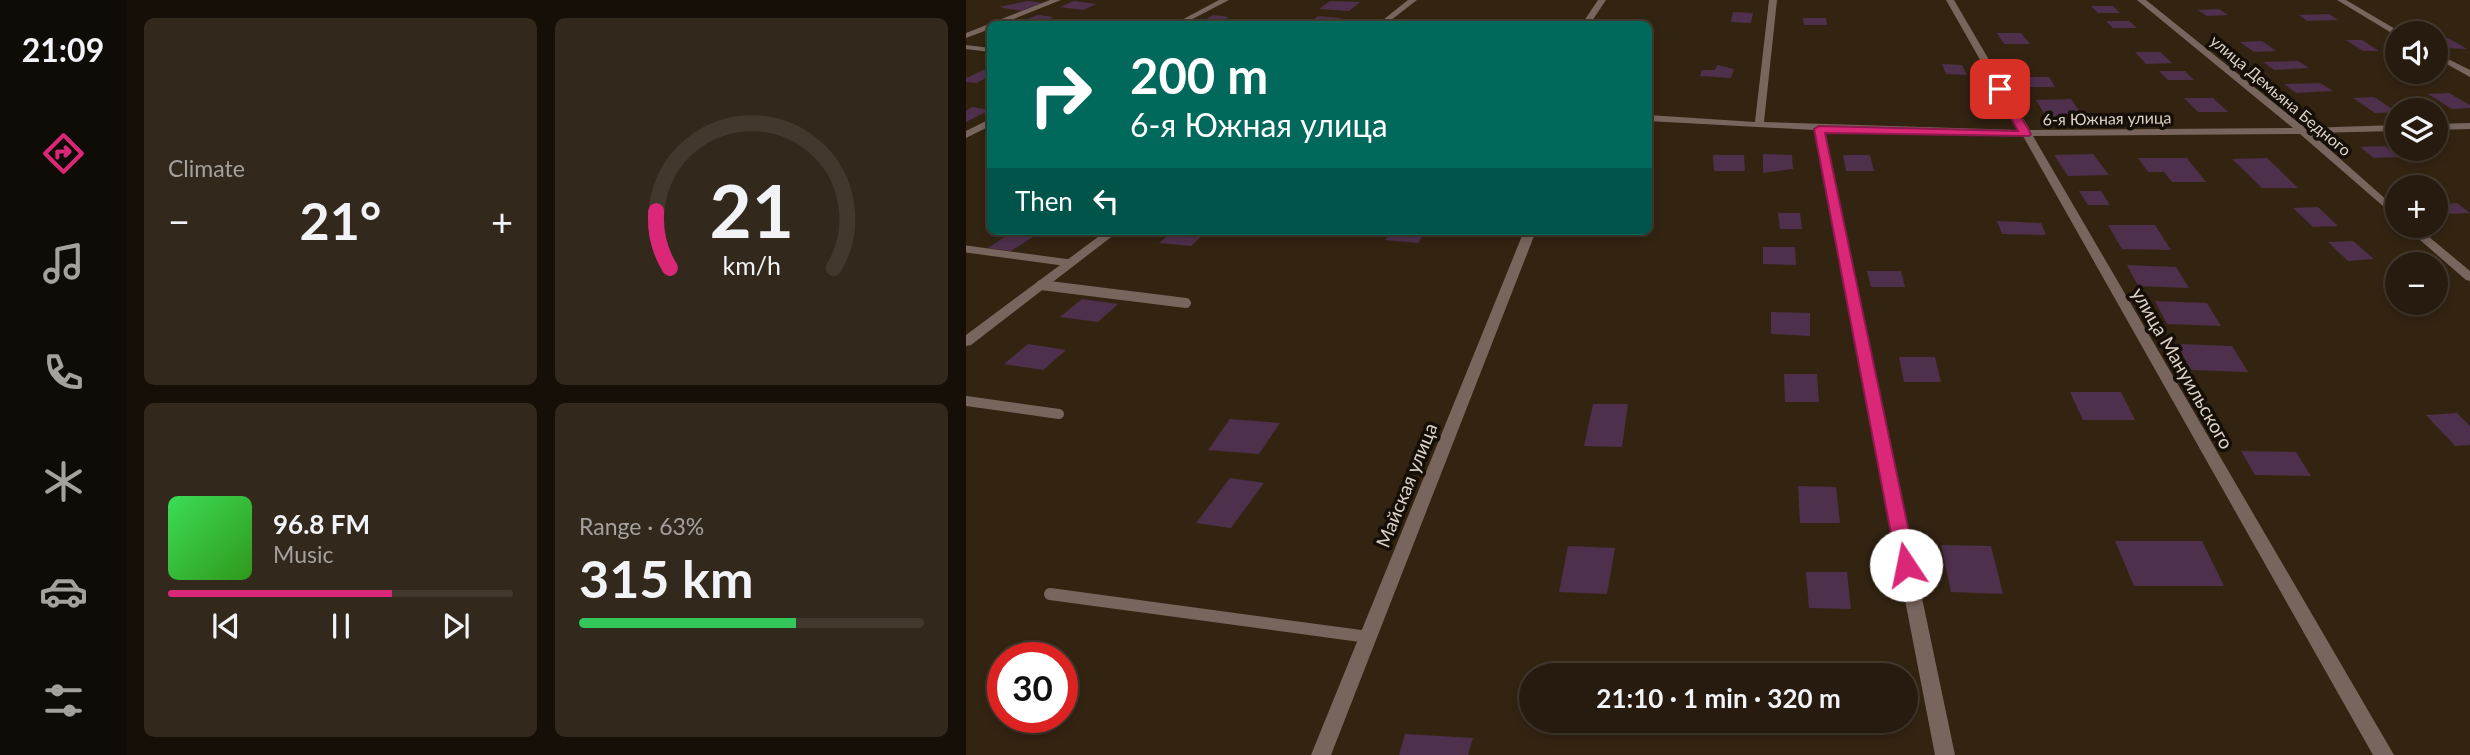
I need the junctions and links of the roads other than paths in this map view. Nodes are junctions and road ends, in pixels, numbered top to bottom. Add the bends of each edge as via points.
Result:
1 (1057, 0) edge
2 (1225, 0) edge
3 (1413, 0) edge
4 (1602, 0) edge
5 (1773, 0) edge
6 (1950, 0) edge
7 (2141, 0) edge
8 (2341, 0) edge
9 (1003, 21) edge
10 (1184, 21) edge
11 (1386, 21) edge
12 (1588, 21) edge
13 (2385, 25) edge
14 (987, 27) edge
15 (966, 36) edge
16 (966, 47) edge
17 (987, 50) edge
18 (2448, 62) edge
19 (2470, 74) edge
20 (1652, 118) edge
21 (987, 124) edge
22 (1759, 125) junction
23 (2470, 126) edge
24 (2448, 127) edge
25 (2385, 128) edge
26 (1819, 129) junction
27 (2303, 131) junction
28 (2025, 134) junction
29 (966, 135) edge
30 (2385, 204) edge
31 (1107, 235) edge
32 (1528, 235) edge
33 (2423, 238) edge
34 (966, 249) edge
35 (1070, 263) junction
36 (2470, 277) edge
37 (1041, 285) junction
38 (1186, 303) dead end
39 (966, 342) edge
40 (966, 401) edge
41 (1059, 414) dead end
42 (1050, 594) dead end
43 (1368, 637) junction
44 (1321, 755) edge
45 (1945, 755) edge
46 (2384, 755) edge

1 - 9 street
2 - 10 street
3 - 11 street
4 - 12 street
5 - 22 street
6 - 28 street, улица Мануильского
7 - 27 street, улица Демьяна Бедного
8 - 13 street
14 - 15 street
16 - 17 street
18 - 19 street
20 - 22 street, 6-я Южная улица
21 - 29 street
22 - 26 street, 6-я Южная улица
23 - 24 street
25 - 27 street, 6-я Южная улица
26 - 28 street, 6-я Южная улица
26 - 45 street
27 - 28 street, 6-я Южная улица
27 - 30 street, улица Демьяна Бедного
28 - 46 street, улица Мануильского
31 - 35 street
32 - 43 street, Майская улица
33 - 36 street
34 - 35 lane
35 - 37 street
37 - 38 lane
37 - 39 street
40 - 41 lane
42 - 43 lane
43 - 44 street, Майская улица

